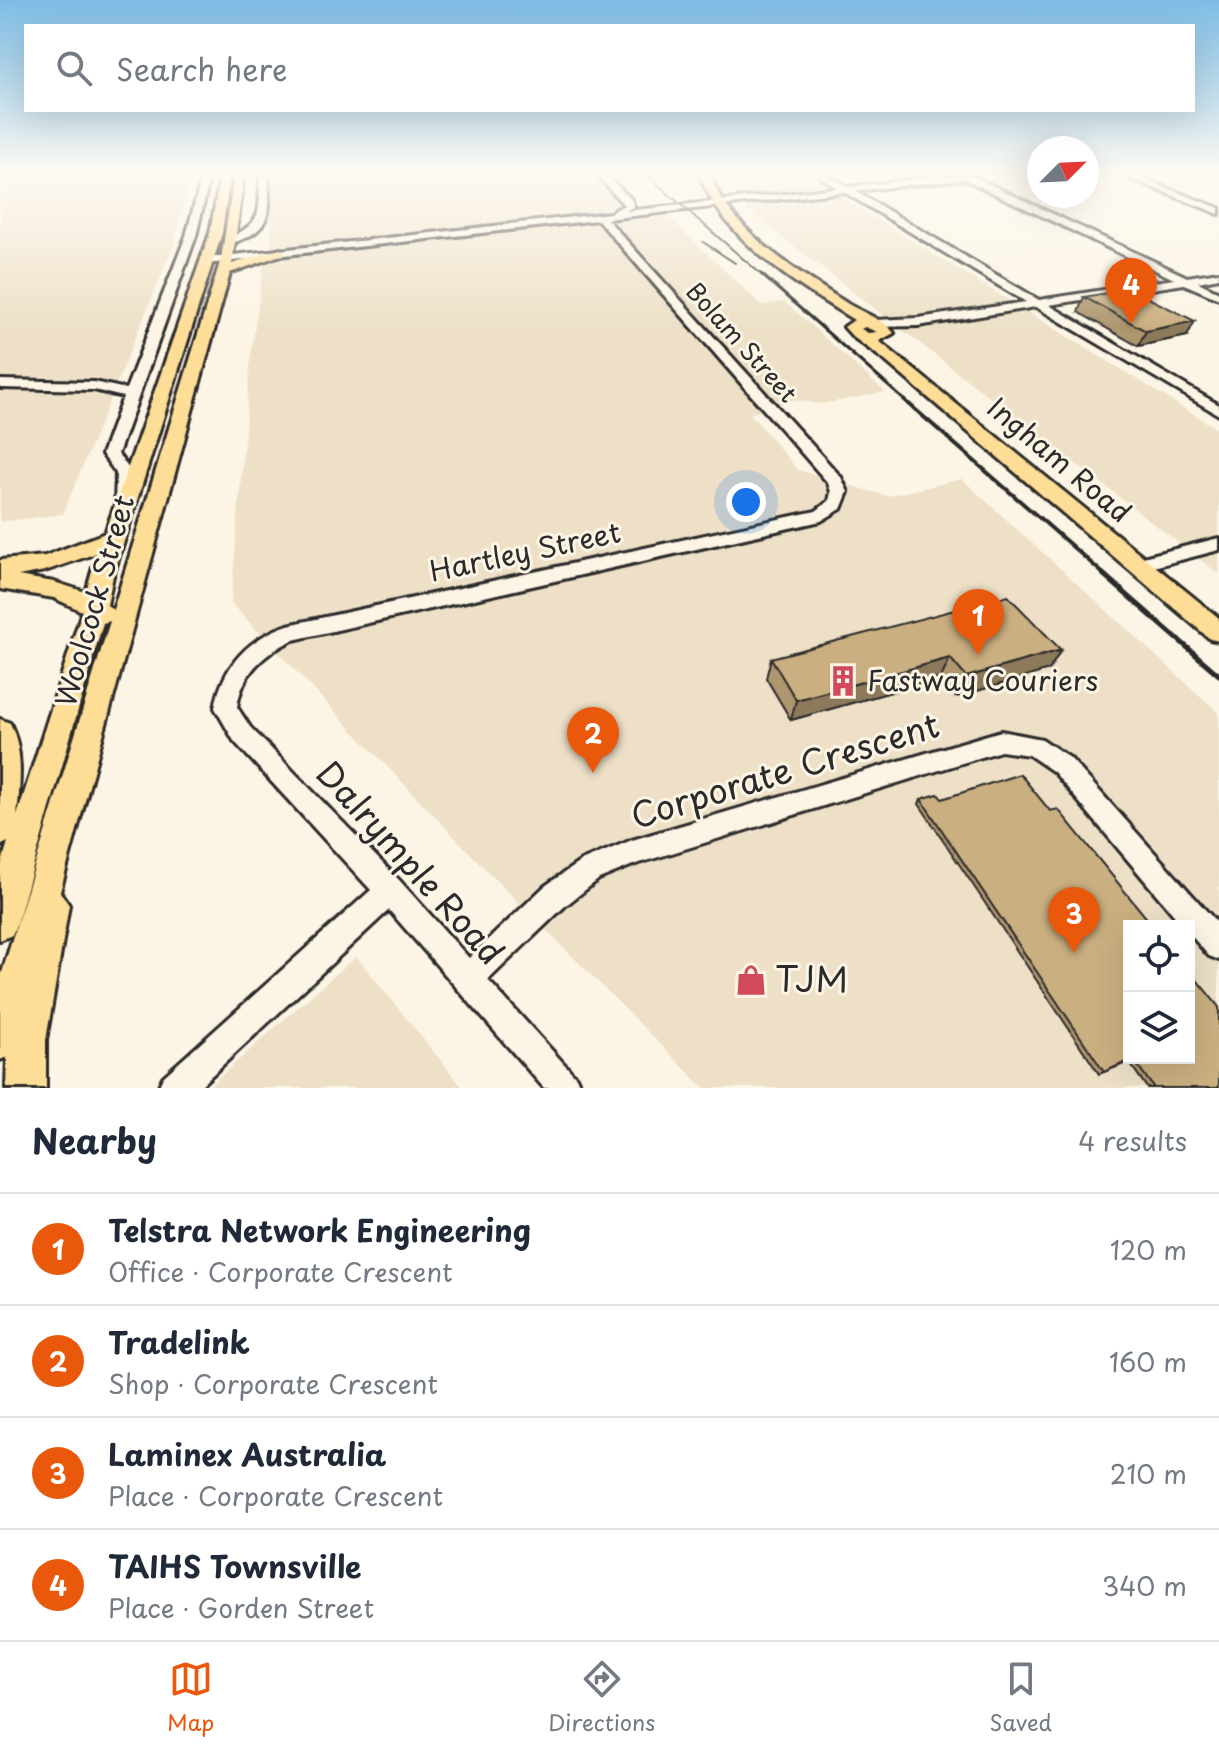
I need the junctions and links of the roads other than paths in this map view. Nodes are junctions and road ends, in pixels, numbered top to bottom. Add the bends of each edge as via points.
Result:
1 (193, 227) edge
2 (217, 227) edge
3 (228, 227) edge
4 (259, 227) edge
5 (511, 227) edge
6 (615, 227) edge
7 (739, 227) edge
8 (910, 227) edge
9 (1072, 227) edge
10 (280, 253) joint
11 (222, 258) junction
12 (1219, 275) edge
13 (1185, 280) junction
14 (1219, 296) edge
15 (1038, 303) junction
16 (872, 329) junction
17 (139, 372) junction
18 (0, 384) edge
19 (94, 386) junction
20 (130, 394) junction
21 (1219, 411) edge
22 (839, 501) joint
23 (119, 526) junction
24 (1219, 544) edge
25 (1145, 563) junction
26 (0, 568) edge
27 (0, 581) edge
28 (95, 607) junction
29 (1219, 616) edge
30 (1219, 632) edge
31 (117, 641) junction
32 (81, 652) junction
33 (232, 678) joint
34 (0, 731) edge
35 (63, 829) junction
36 (0, 831) edge
37 (390, 891) junction
38 (0, 923) edge
39 (1219, 946) edge
40 (468, 979) junction
41 (0, 1041) edge
42 (26, 1088) edge
43 (174, 1088) edge
44 (565, 1088) edge

1 - 17 street
2 - 11 main road, Woolcock Street
3 - 11 main road, Woolcock Street
4 - 11 street
5 - 10 street
6 - 22 street, Bolam Street via 835,481
7 - 16 main road, Ingham Road
8 - 15 street
9 - 13 street
10 - 11 main road
11 - 23 main road, Woolcock Street
11 - 31 main road, Woolcock Street
12 - 13 street
13 - 14 street
13 - 15 street
15 - 16 street
15 - 21 street
16 - 25 main road, Ingham Road
16 - 25 main road, Ingham Road via 889,356
17 - 19 street
17 - 20 street
18 - 19 street
19 - 20 street
20 - 23 street via 110,454 124,473
22 - 33 street, Hartley Street via 821,515 288,633 249,656
23 - 26 main road via 54,562
23 - 28 main road, Woolcock Street
24 - 25 street
25 - 29 main road, Ingham Road
25 - 30 main road, Ingham Road
27 - 28 main road via 71,594
28 - 31 main road via 114,629
28 - 32 main road, Woolcock Street
31 - 32 main road via 93,639
31 - 35 main road, Woolcock Street
32 - 38 main road, Woolcock Street
33 - 37 street, Dalrymple Road via 226,708 230,718
34 - 36 main road via 6,773
35 - 41 main road, Woolcock Street
35 - 42 main road via 27,1040
37 - 40 street, Dalrymple Road
37 - 43 street
39 - 40 street, Corporate Crescent via 1062,765 1034,746 1001,741 590,870
40 - 44 street, Dalrymple Road

